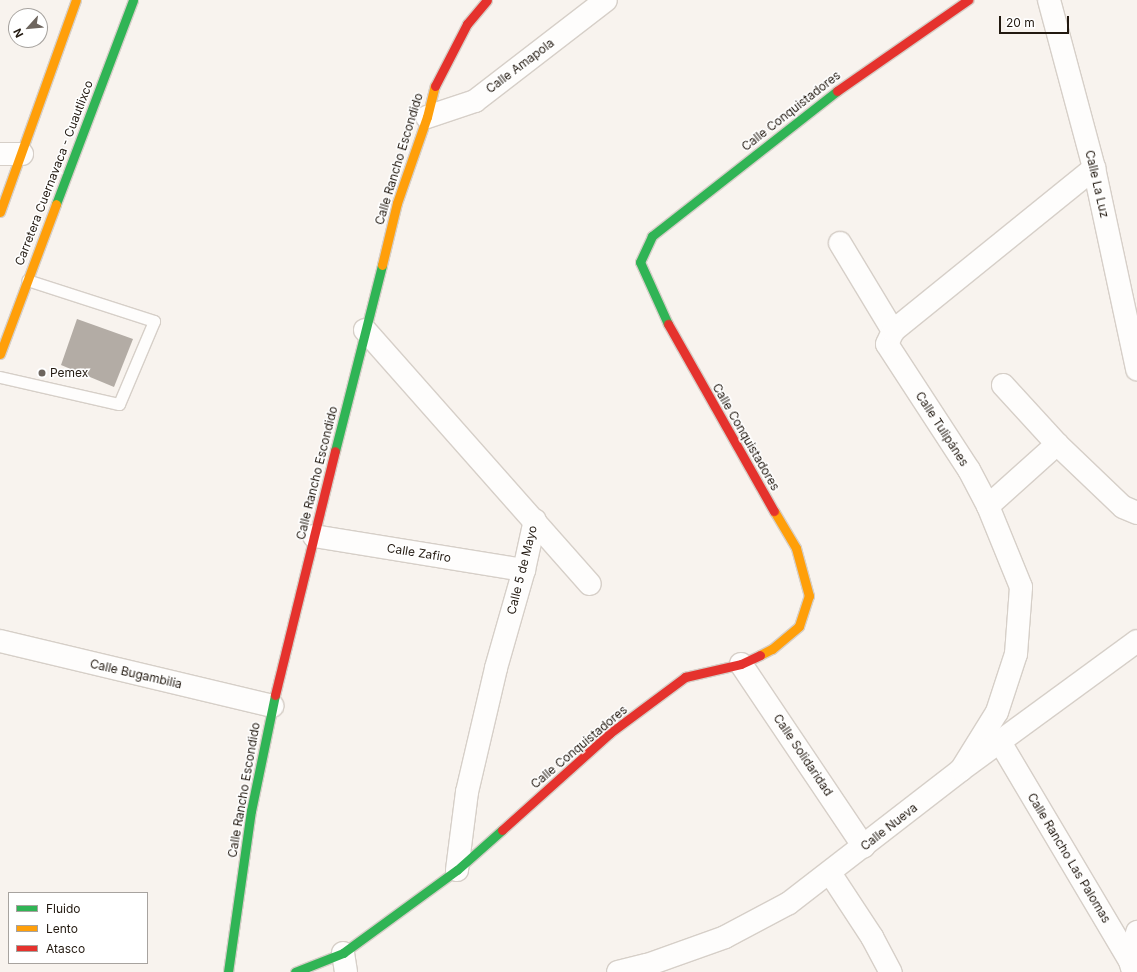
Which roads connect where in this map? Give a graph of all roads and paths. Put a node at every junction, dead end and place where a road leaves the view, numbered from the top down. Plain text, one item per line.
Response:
1 (76, 0) edge
2 (133, 0) edge
3 (488, 0) edge
4 (606, 0) edge
5 (968, 0) edge
6 (1049, 0) edge
7 (427, 117) junction
8 (0, 154) edge
9 (22, 154) junction
10 (1094, 168) junction
11 (0, 212) edge
12 (840, 243) dead end
13 (27, 280) junction
14 (364, 330) junction
15 (894, 331) junction
16 (0, 354) edge
17 (1137, 369) edge
18 (0, 377) edge
19 (1003, 384) dead end
20 (1056, 444) junction
21 (988, 506) junction
22 (1137, 513) edge
23 (535, 520) junction
24 (314, 536) junction
25 (524, 570) junction
26 (590, 584) dead end
27 (0, 641) edge
28 (1137, 641) edge
29 (741, 664) junction
30 (272, 706) junction
31 (1000, 742) junction
32 (960, 770) junction
33 (864, 847) junction
34 (457, 870) junction
35 (830, 873) junction
36 (1137, 932) edge
37 (345, 963) edge
38 (1128, 968) edge
39 (228, 972) edge
40 (295, 972) edge
41 (618, 972) edge
42 (891, 972) edge

1 - 9 street
2 - 13 street, Carretera Cuernavaca - Cuautlixco
3 - 7 street, Calle Rancho Escondido
4 - 7 street, Calle Amapola
5 - 29 street, Calle Conquistadores
6 - 10 street, Calle La Luz
7 - 14 street, Calle Rancho Escondido
8 - 9 street
9 - 11 street
10 - 15 street
10 - 17 street, Calle La Luz
12 - 15 street
13 - 16 street, Carretera Cuernavaca - Cuautlixco
13 - 18 lane
14 - 23 street, Calle 5 de Mayo
14 - 24 street, Calle Rancho Escondido
15 - 21 street, Calle Tulipánes
19 - 20 street
20 - 21 street
20 - 22 street
21 - 32 street, Calle Tulipánes
23 - 25 street, Calle 5 de Mayo
23 - 26 street
24 - 25 street, Calle Zafiro
24 - 30 street, Calle Rancho Escondido
25 - 34 street, Calle 5 de Mayo
27 - 30 street, Calle Bugambilia
28 - 31 street, Calle Nueva
29 - 33 street, Calle Solidaridad
29 - 34 street, Calle Conquistadores
30 - 39 street, Calle Rancho Escondido
31 - 32 street, Calle Nueva
31 - 38 street, Calle Rancho Las Palomas
32 - 33 street, Calle Nueva
33 - 35 street, Calle Nueva
34 - 37 street, Calle Conquistadores
35 - 41 street, Calle Nueva
35 - 42 street
36 - 38 street
37 - 40 street, Calle Conquistadores

